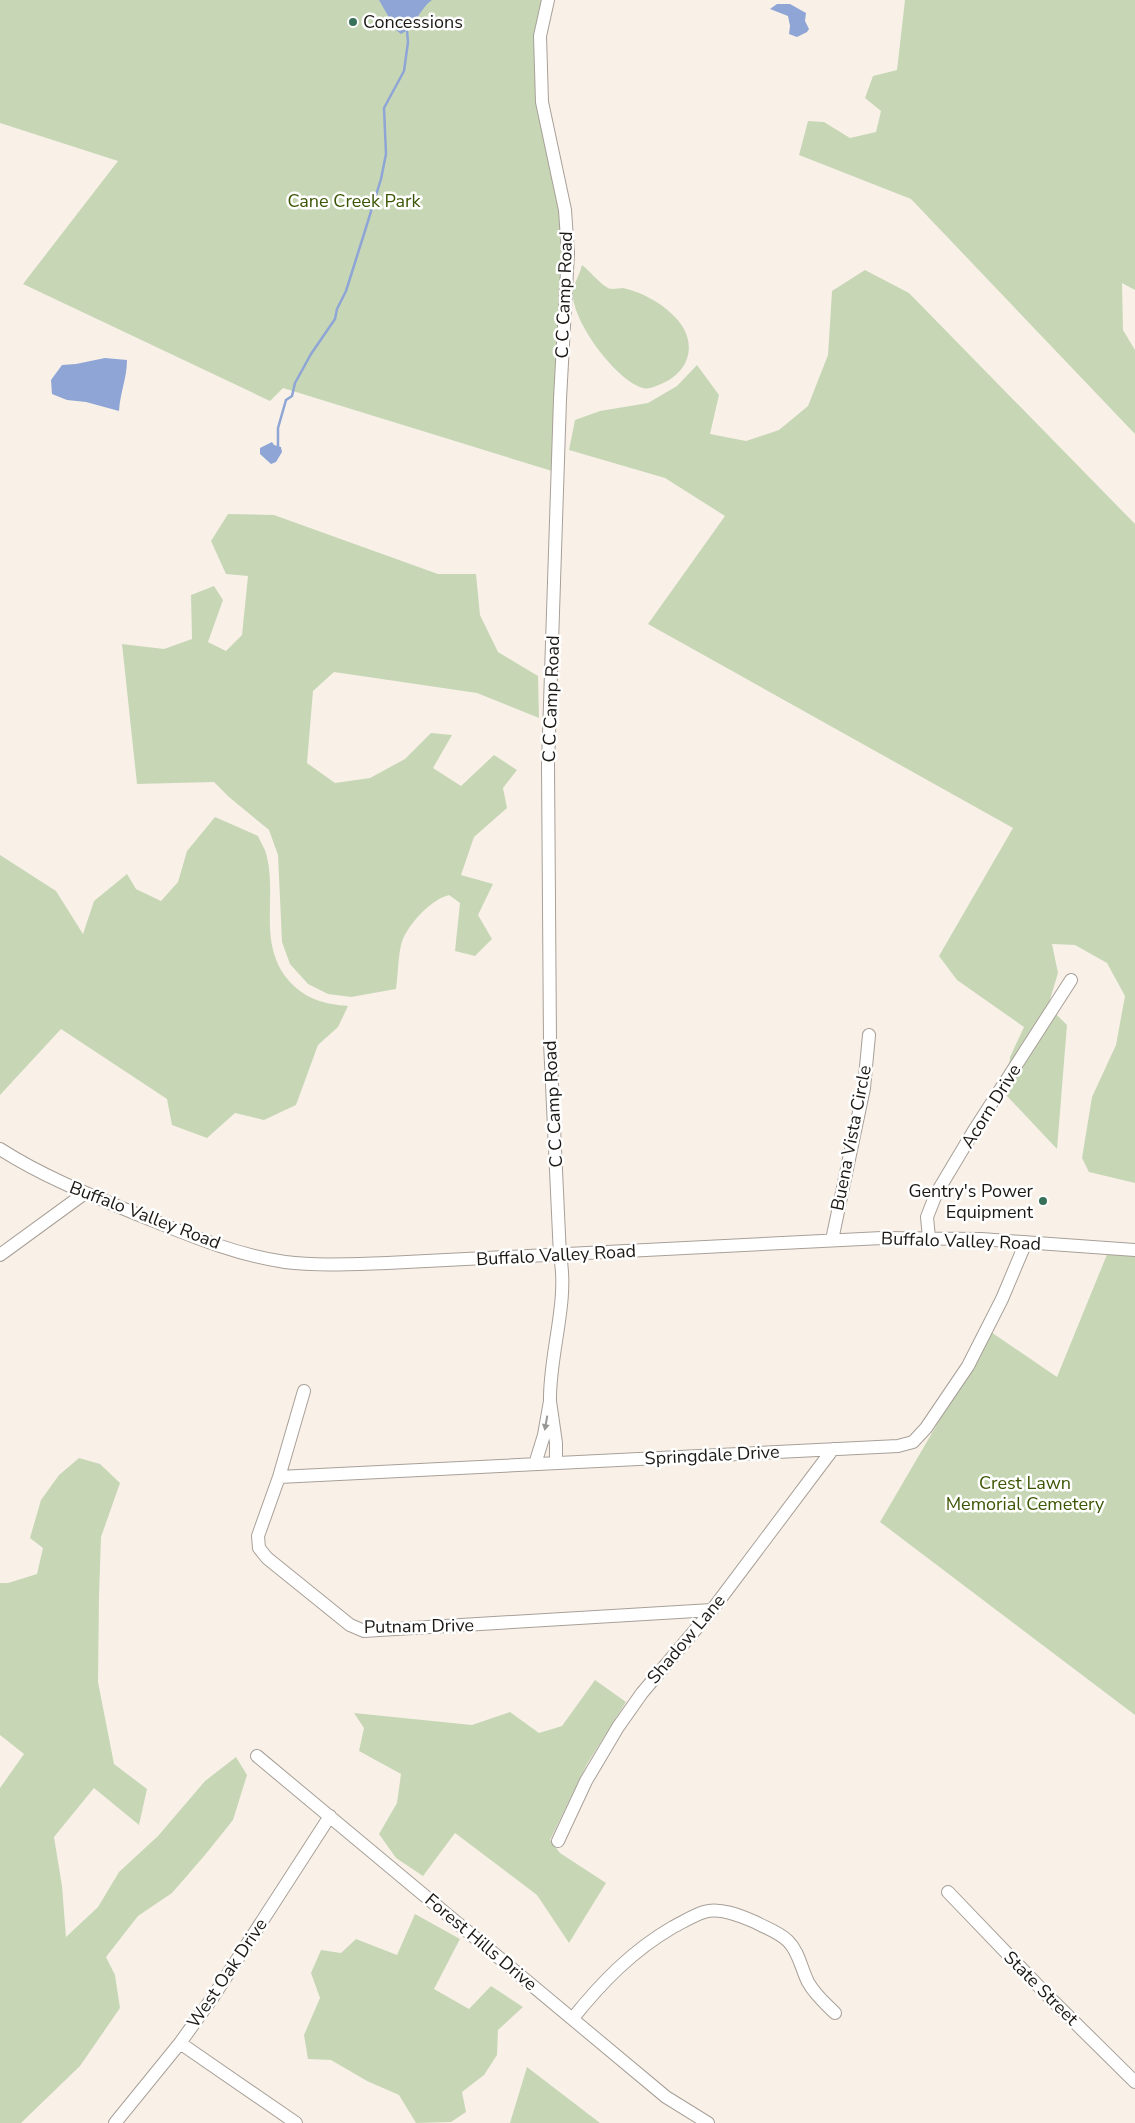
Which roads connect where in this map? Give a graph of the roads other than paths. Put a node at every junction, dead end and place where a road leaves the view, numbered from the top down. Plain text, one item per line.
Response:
1 (548, 0) edge
2 (1071, 980) dead end
3 (869, 1035) dead end
4 (0, 1149) edge
5 (85, 1193) junction
6 (929, 1238) junction
7 (832, 1240) junction
8 (1026, 1242) junction
9 (1135, 1250) edge
10 (0, 1255) edge
11 (560, 1256) junction
12 (304, 1391) dead end
13 (550, 1402) junction
14 (833, 1449) junction
15 (556, 1463) junction
16 (534, 1464) junction
17 (279, 1477) junction
18 (712, 1610) junction
19 (257, 1756) dead end
20 (330, 1816) junction
21 (558, 1841) dead end
22 (948, 1892) dead end
23 (835, 2013) dead end
24 (573, 2018) junction
25 (180, 2043) junction
26 (1135, 2082) edge
27 (115, 2123) edge
28 (296, 2123) edge
29 (708, 2123) edge

1 - 11 street, C C Camp Road
2 - 6 street, Acorn Drive
3 - 7 street, Buena Vista Circle
4 - 5 street, Buffalo Valley Road
5 - 10 street
5 - 11 street, Buffalo Valley Road
6 - 7 street, Buffalo Valley Road
6 - 8 street, Buffalo Valley Road
7 - 11 street, Buffalo Valley Road
8 - 9 street, Buffalo Valley Road
8 - 14 street, Springdale Drive
11 - 13 street, C C Camp Road
12 - 17 street, Putnam Drive
13 - 15 street
13 -> 16 street
14 - 15 street, Springdale Drive
14 - 18 street, Shadow Lane
15 - 16 street, Springdale Drive
16 - 17 street, Springdale Drive
17 - 18 street, Putnam Drive
18 - 21 street, Shadow Lane
19 - 20 street, Forest Hills Drive
20 - 24 street, Forest Hills Drive
20 - 25 street, West Oak Drive
22 - 26 street, State Street
23 - 24 street
24 - 29 street, Forest Hills Drive
25 - 27 street, West Oak Drive
25 - 28 street

